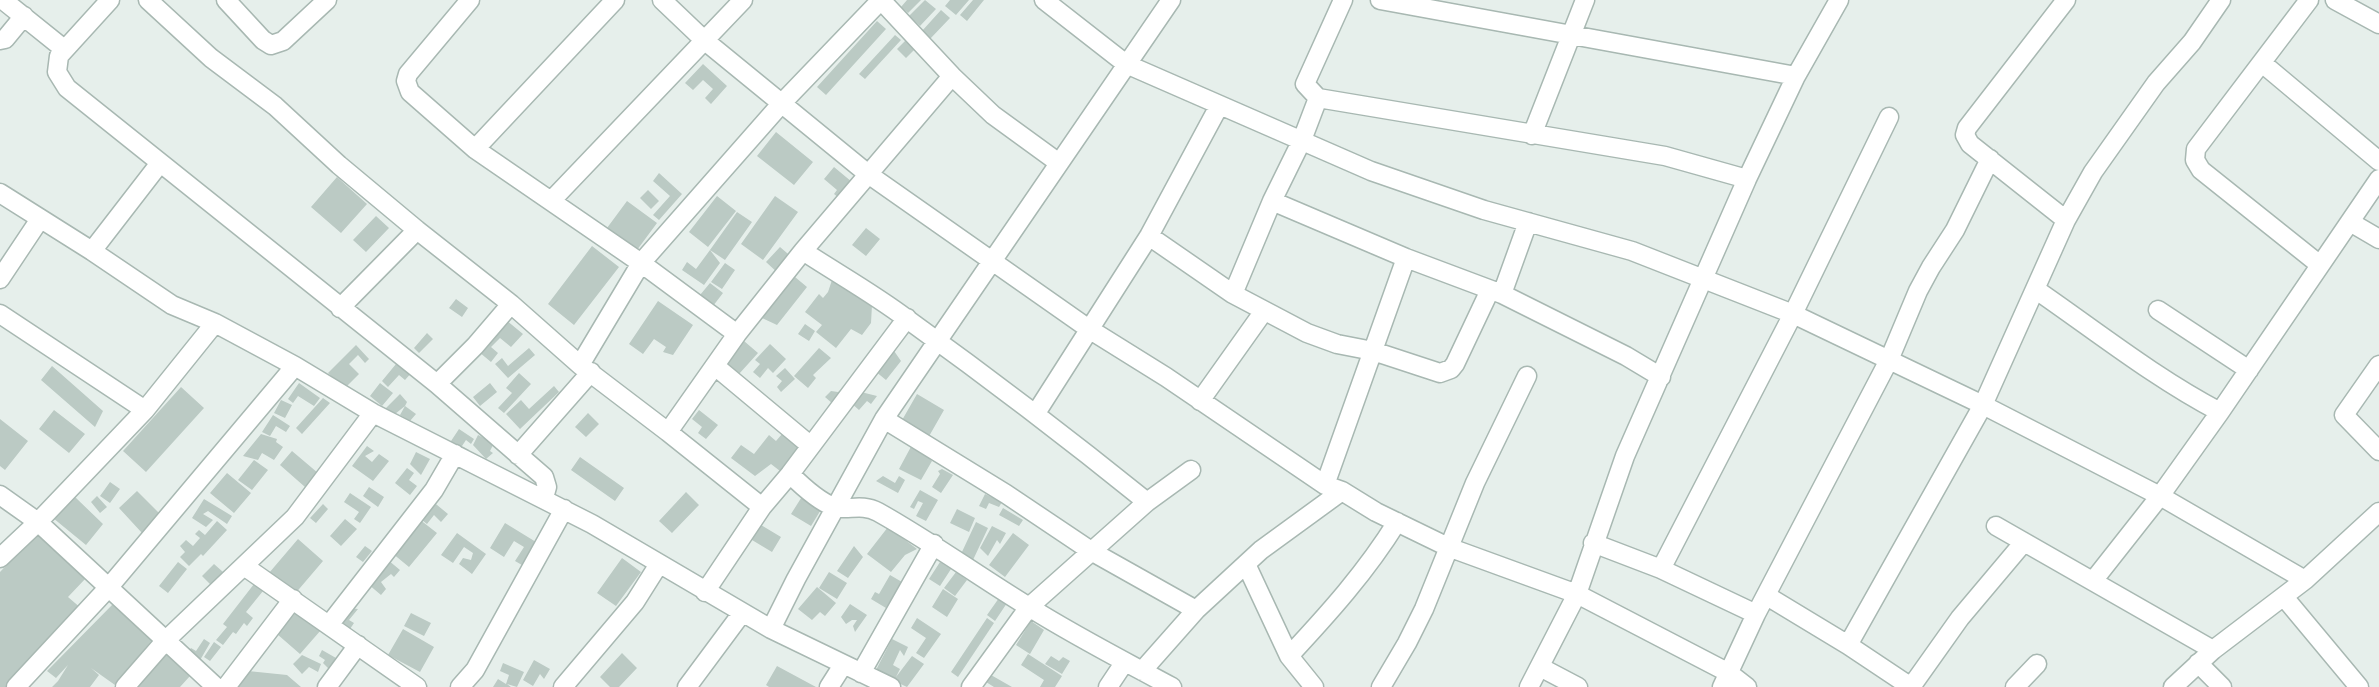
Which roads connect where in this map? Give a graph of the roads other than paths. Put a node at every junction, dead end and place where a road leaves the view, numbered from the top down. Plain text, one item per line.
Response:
1 (3, 0) edge
2 (110, 0) edge
3 (148, 0) edge
4 (226, 0) edge
5 (327, 0) edge
6 (470, 0) edge
7 (615, 0) edge
8 (662, 0) edge
9 (743, 0) edge
10 (881, 0) edge
11 (1044, 0) edge
12 (1343, 0) edge
13 (1380, 0) edge
14 (1585, 0) edge
15 (1839, 0) edge
16 (2066, 0) edge
17 (2221, 0) edge
18 (2309, 0) edge
19 (2335, 0) edge
20 (1168, 1) edge
21 (24, 16) junction
22 (2379, 24) edge
23 (1571, 35) junction
24 (0, 40) edge
25 (704, 40) junction
26 (64, 49) junction
27 (2262, 63) junction
28 (1126, 64) junction
29 (952, 76) junction
30 (1796, 76) junction
31 (1318, 98) junction
32 (781, 104) junction
33 (1219, 106) junction
34 (1889, 117) dead end
35 (1532, 135) junction
36 (1302, 140) junction
37 (475, 148) junction
38 (1990, 159) junction
39 (2379, 161) edge
40 (160, 163) junction
41 (1059, 163) junction
42 (868, 174) junction
43 (1747, 179) junction
44 (2379, 179) edge
45 (0, 193) edge
46 (551, 201) junction
47 (1272, 201) junction
48 (40, 219) junction
49 (2066, 220) junction
50 (1528, 222) junction
51 (2350, 222) junction
52 (417, 230) junction
53 (1149, 236) junction
54 (2379, 240) edge
55 (92, 250) junction
56 (803, 251) junction
57 (1406, 258) junction
58 (992, 261) junction
59 (641, 263) junction
60 (2320, 265) junction
61 (0, 279) edge
62 (1703, 279) junction
63 (2035, 289) junction
64 (1496, 292) junction
65 (1233, 294) junction
66 (511, 304) junction
67 (340, 308) junction
68 (2158, 310) dead end
69 (1264, 311) junction
70 (0, 314) edge
71 (1793, 314) junction
72 (907, 318) junction
73 (215, 323) junction
74 (1089, 329) junction
75 (737, 334) junction
76 (937, 343) junction
77 (1373, 351) junction
78 (1889, 360) junction
79 (2379, 365) edge
80 (295, 366) junction
81 (715, 366) junction
82 (586, 369) junction
83 (2249, 370) junction
84 (1527, 376) dead end
85 (1661, 377) junction
86 (437, 384) junction
87 (1200, 401) junction
88 (1983, 405) junction
89 (145, 410) junction
90 (2220, 412) junction
91 (373, 413) junction
92 (1036, 413) junction
93 (884, 418) junction
94 (668, 432) junction
95 (811, 446) junction
96 (2379, 451) edge
97 (455, 454) junction
98 (518, 455) junction
99 (1191, 470) dead end
100 (790, 474) junction
101 (1325, 485) junction
102 (1342, 491) junction
103 (0, 495) edge
104 (2160, 496) junction
105 (544, 498) junction
106 (1148, 502) junction
107 (762, 507) junction
108 (835, 507) junction
109 (564, 509) junction
110 (38, 522) junction
111 (1397, 522) junction
112 (2376, 523) edge
113 (1996, 526) dead end
114 (2024, 542) junction
115 (1593, 543) junction
116 (934, 544) junction
117 (1448, 547) junction
118 (1091, 551) junction
119 (0, 558) edge
120 (659, 564) junction
121 (1245, 564) junction
122 (244, 566) junction
123 (1661, 569) junction
124 (2305, 580) junction
125 (2093, 581) junction
126 (109, 587) junction
127 (705, 592) junction
128 (1577, 594) junction
129 (1767, 596) junction
130 (2284, 597) junction
131 (293, 600) junction
132 (1029, 607) junction
133 (1196, 610) junction
134 (742, 613) junction
135 (1756, 614) junction
136 (329, 625) junction
137 (771, 629) junction
138 (166, 640) junction
139 (358, 645) junction
140 (1848, 645) junction
141 (2213, 650) junction
142 (1290, 656) junction
143 (1124, 663) junction
144 (2198, 663) junction
145 (2037, 664) dead end
146 (843, 665) junction
147 (1540, 667) junction
148 (1142, 671) junction
149 (861, 674) junction
150 (1725, 680) edge
151 (16, 687) edge
152 (125, 687) edge
153 (216, 687) edge
154 (226, 687) edge
155 (327, 687) edge
156 (417, 687) edge
157 (460, 687) edge
158 (563, 687) edge
159 (687, 687) edge
160 (829, 687) edge
161 (891, 687) edge
162 (971, 687) edge
163 (1108, 687) edge
164 (1172, 687) edge
165 (1314, 687) edge
166 (1381, 687) edge
167 (1529, 687) edge
168 (1578, 687) edge
169 (1747, 687) edge
170 (1911, 687) edge
171 (2015, 687) edge
172 (2173, 687) edge
173 (2222, 687) edge
174 (2359, 687) edge

1 - 21 street
2 - 26 street
3 - 52 street
4 - 5 street
6 - 37 street
7 - 37 street
8 - 25 street
9 - 25 street
10 - 29 street
10 - 32 street
11 - 28 street
12 - 31 street
13 - 23 street
14 - 23 street
15 - 30 street
16 - 38 street
17 - 49 street
18 - 27 street
19 - 22 street
20 - 28 street
21 - 24 street
21 - 26 street
23 - 30 street
23 - 35 street
25 - 32 street
25 - 46 street
26 - 40 street
27 - 39 street
27 - 60 street
28 - 33 street
28 - 41 street
29 - 41 street
29 - 42 street
30 - 43 street
31 - 35 street
31 - 36 street
32 - 42 street
32 - 59 street
33 - 36 street
33 - 53 street
34 - 71 street
35 - 43 street
36 - 47 street
36 - 50 street
37 - 46 street
38 - 49 street
38 - 78 street
40 - 55 street
40 - 67 street
41 - 58 street
42 - 56 street
42 - 58 street
43 - 62 street
44 - 51 street
45 - 48 street
46 - 59 street
47 - 57 street
47 - 65 street
48 - 55 street
48 - 61 street
49 - 63 street
50 - 62 street
50 - 64 street
51 - 54 street
51 - 60 street
52 - 66 street
52 - 67 street
53 - 65 street
53 - 74 street
55 - 73 street
56 - 72 street
56 - 75 street
57 - 64 street
57 - 77 street
58 - 74 street
58 - 76 street
59 - 75 street
59 - 82 street
60 - 83 street
62 - 71 street
62 - 85 street
63 - 88 street
63 - 90 street
64 - 77 street
64 - 85 street
65 - 69 street
66 - 82 street
66 - 86 street
67 - 86 street
68 - 83 street
69 - 77 street
69 - 87 street
70 - 89 street
71 - 78 street
71 - 123 street
72 - 76 street
72 - 95 street
73 - 80 street
73 - 89 street
74 - 87 street
74 - 92 street
75 - 81 street
76 - 92 street
76 - 93 street
77 - 101 street
78 - 88 street
78 - 129 street
79 - 96 street
80 - 91 street
80 - 126 street
81 - 94 street
81 - 95 street
82 - 94 street
82 - 98 street
83 - 90 street
84 - 117 street
85 - 115 street
86 - 98 street
87 - 101 street
88 - 104 street
88 - 140 street
89 - 110 street
90 - 104 street
91 - 97 street
91 - 122 street
92 - 106 street
93 - 108 street
93 - 118 street
94 - 107 street
95 - 100 street
97 - 105 street
97 - 136 street
98 - 105 street
99 - 106 street
100 - 107 street
100 - 108 street
101 - 102 street
102 - 111 street
102 - 121 street
103 - 110 street
104 - 124 street
104 - 125 street
105 - 109 street
106 - 118 street
107 - 127 street
108 - 116 street
108 - 137 street
109 - 120 street
109 - 157 street
110 - 119 street
110 - 126 street
111 - 117 street
111 - 142 street
112 - 124 street
113 - 114 street
114 - 125 street
114 - 170 street
115 - 123 street
115 - 128 street
116 - 132 street
116 - 149 street
117 - 128 street
117 - 166 street
118 - 132 street
118 - 133 street
120 - 127 street
120 - 158 street
121 - 133 street
121 - 142 street
122 - 131 street
122 - 138 street
123 - 135 street
124 - 130 street
125 - 141 street
126 - 138 street
126 - 151 street
127 - 134 street
128 - 147 street
128 - 150 street
129 - 135 street
129 - 140 street
130 - 141 street
130 - 174 street
131 - 136 street
131 - 154 street
132 - 143 street
132 - 162 street
133 - 148 street
134 - 137 street
134 - 159 street
135 - 150 street
136 - 139 street
137 - 146 street
138 - 152 street
138 - 153 street
139 - 155 street
139 - 156 street
140 - 170 street
141 - 144 street
142 - 165 street
143 - 148 street
143 - 163 street
144 - 172 street
144 - 173 street
145 - 171 street
146 - 149 street
146 - 160 street
147 - 167 street
147 - 168 street
148 - 164 street
149 - 161 street
150 - 169 street

